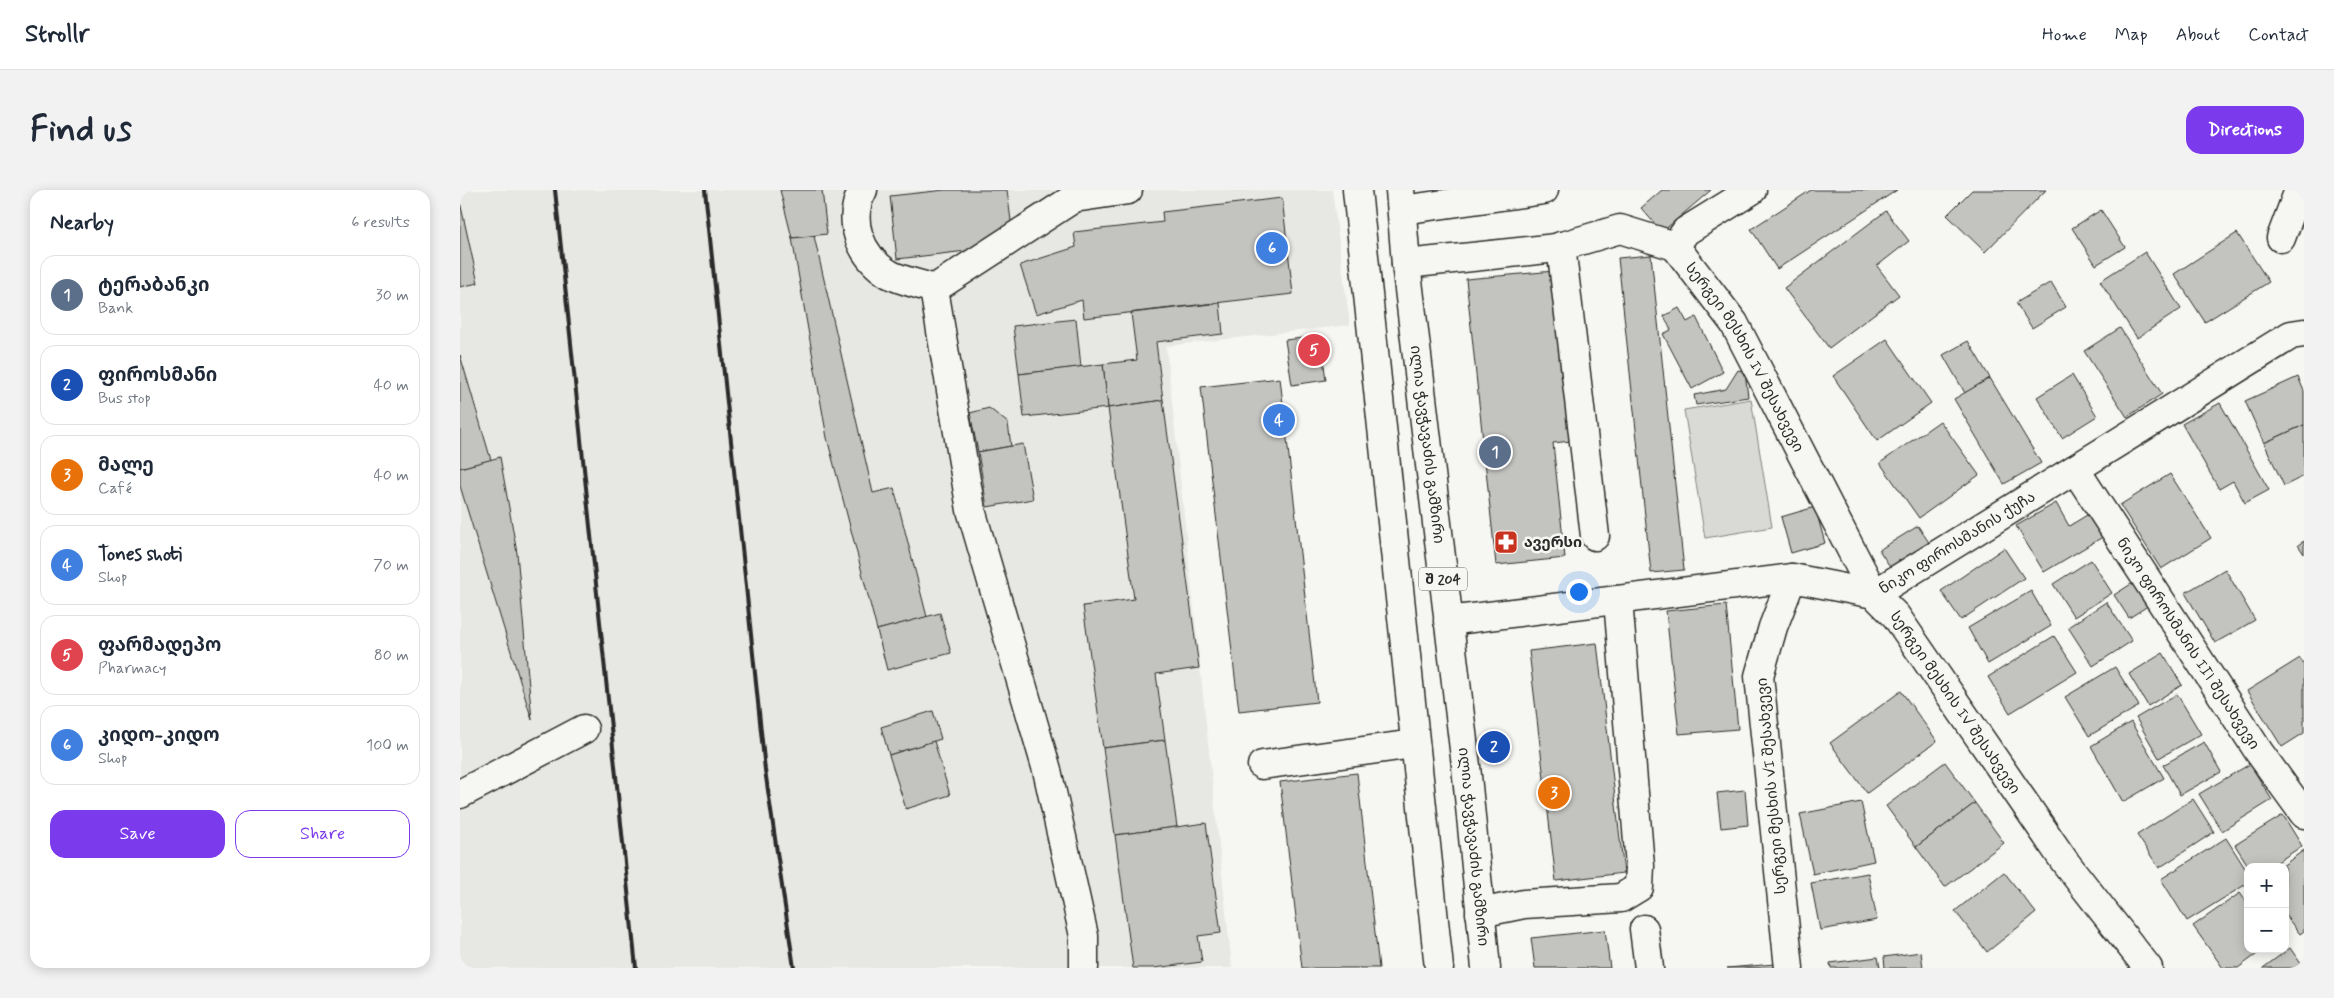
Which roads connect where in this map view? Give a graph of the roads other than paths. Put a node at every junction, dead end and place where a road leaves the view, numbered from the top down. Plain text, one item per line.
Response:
1 (863, 190) edge
2 (1128, 190) edge
3 (1357, 190) edge
4 (1544, 190) edge
5 (1752, 190) edge
6 (2299, 190) edge
7 (1401, 200) edge
8 (2281, 238) dead end
9 (1561, 246) junction
10 (1674, 246) junction
11 (1406, 264) junction
12 (934, 289) junction
13 (2304, 334) edge
14 (2075, 469) junction
15 (1595, 536) dead end
16 (1792, 578) junction
17 (1874, 594) junction
18 (1618, 600) junction
19 (1448, 621) junction
20 (584, 729) dead end
21 (1414, 744) junction
22 (1262, 765) dead end
23 (460, 794) edge
24 (2304, 814) edge
25 (1480, 914) junction
26 (1644, 929) dead end
27 (1084, 968) edge
28 (1439, 968) edge
29 (1486, 968) edge
30 (1649, 968) edge
31 (1789, 968) edge
32 (2148, 968) edge

1 - 12 street
2 - 12 street
3 - 21 street, შ 204
4 - 7 street
5 - 10 street
6 - 8 street
7 - 11 street, ილია ჭავჭავაძის გამზირი / შ 204
9 - 10 street
9 - 11 street
9 - 15 street
10 - 17 street, სერგეი მესხის IV შესახვევი
11 - 19 street, ილია ჭავჭავაძის გამზირი / შ 204
12 - 27 street
13 - 14 street, ნიკო ფიროსმანის ქუჩა
14 - 17 street, ნიკო ფიროსმანის ქუჩა
14 - 24 street, ნიკო ფიროსმანის III შესახვევი
16 - 17 street, ნიკო ფიროსმანის ქუჩა
16 - 18 street, ნიკო ფიროსმანის ქუჩა
16 - 31 street, სერგეი მესხის VI შესახვევი
17 - 32 street, სერგეი მესხის IV შესახვევი
18 - 19 street, ნიკო ფიროსმანის ქუჩა
18 - 25 street
19 - 25 street, ილია ჭავჭავაძის გამზირი / შ 204
20 - 23 street
21 - 22 street
21 - 28 street, შ 204
25 - 29 street, ილია ჭავჭავაძის გამზირი / შ 204
26 - 30 street

